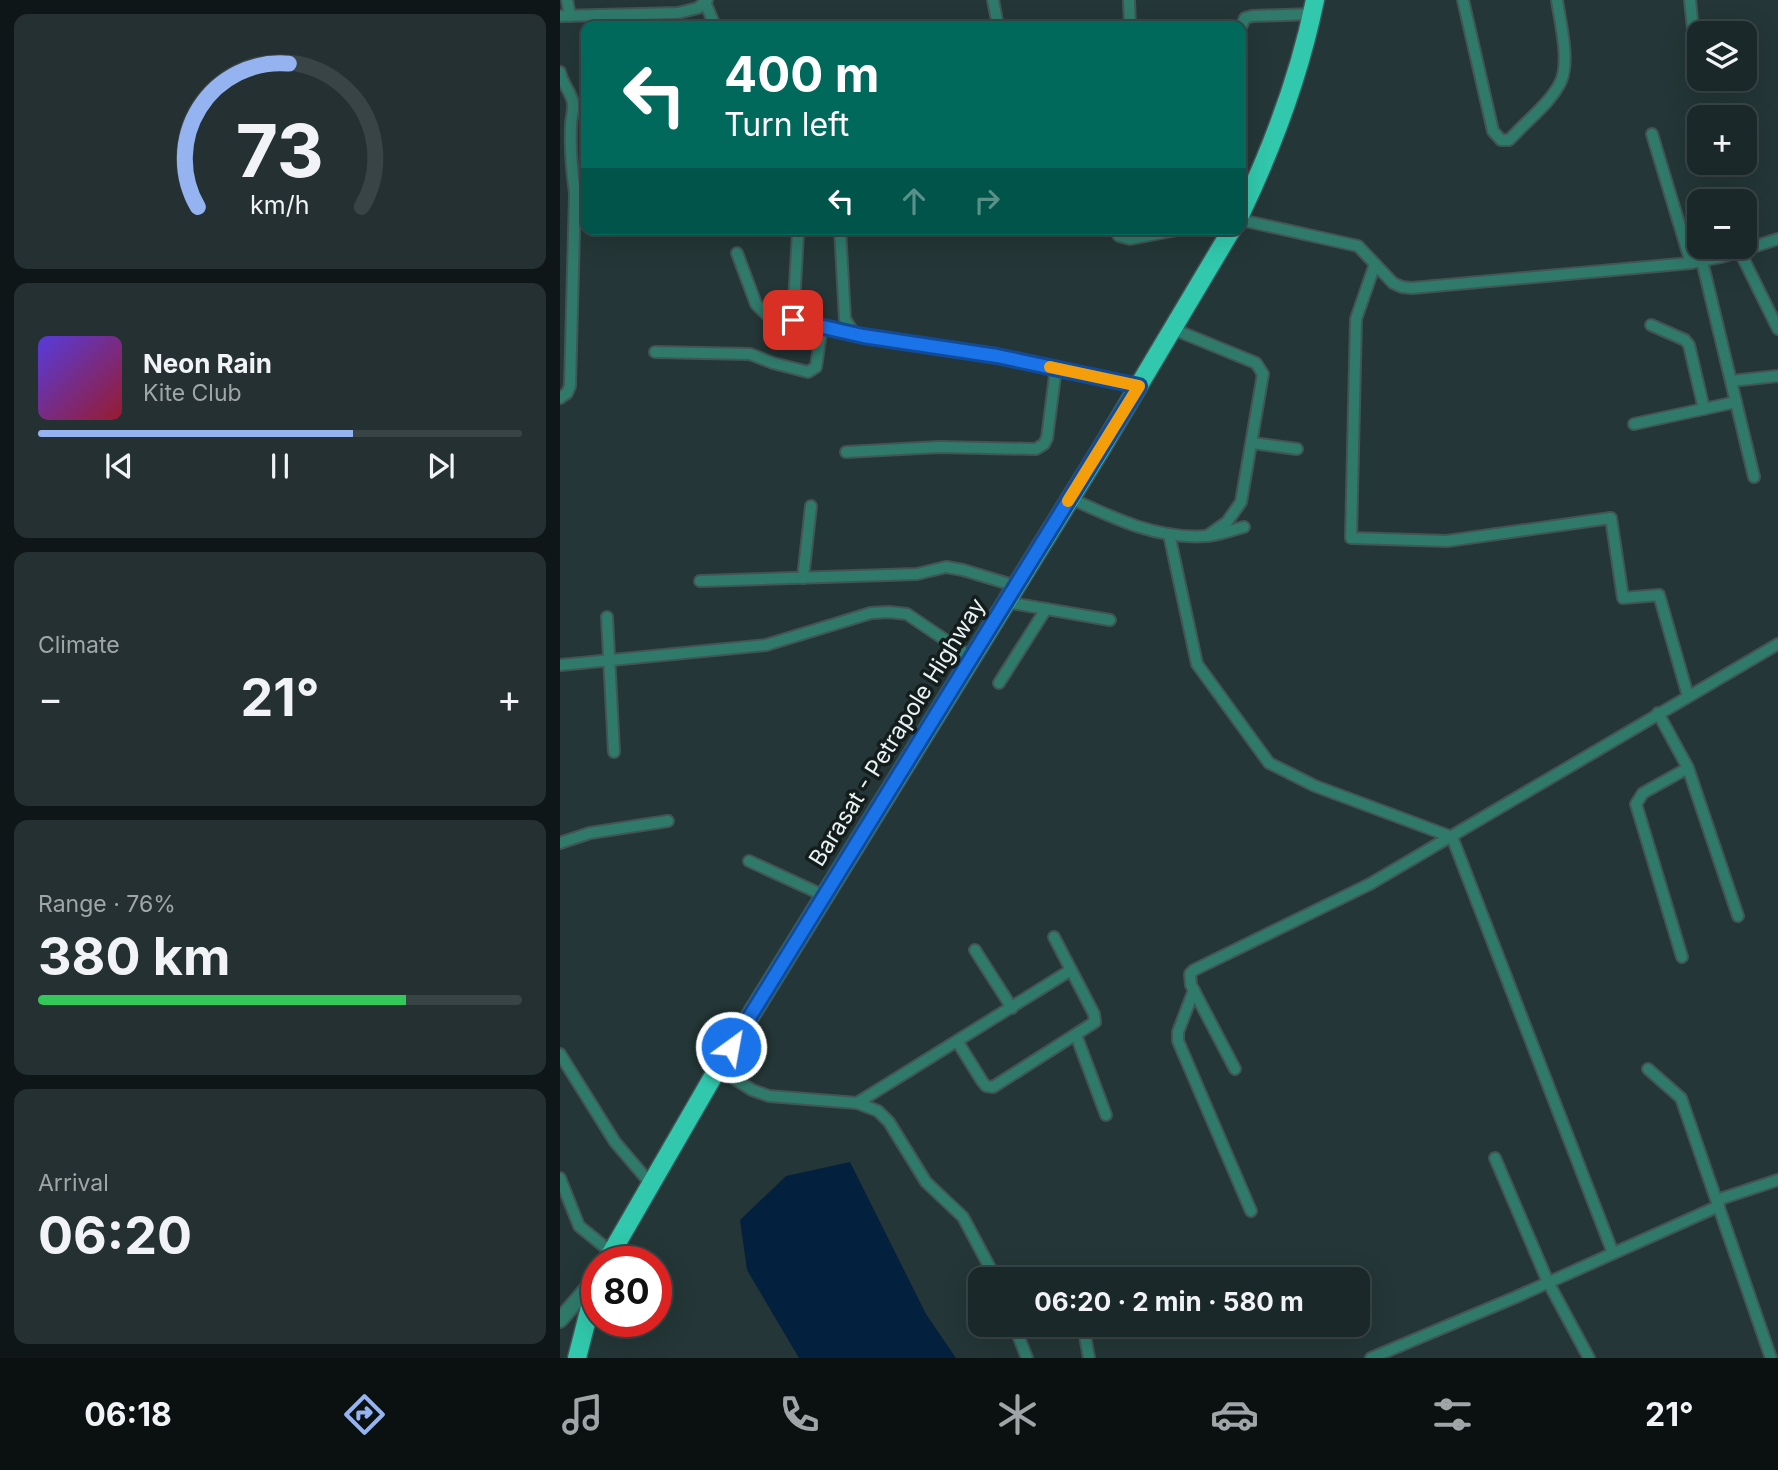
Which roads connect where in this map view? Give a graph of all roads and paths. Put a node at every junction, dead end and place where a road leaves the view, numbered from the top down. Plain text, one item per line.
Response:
1 (568, 0) edge
2 (993, 0) edge
3 (1129, 0) edge
4 (1463, 0) edge
5 (1557, 0) edge
6 (1690, 0) edge
7 (706, 1) edge
8 (1314, 7) edge
9 (565, 16) edge
10 (713, 21) edge
11 (997, 21) edge
12 (1130, 21) edge
13 (1244, 21) edge
14 (1692, 21) edge
15 (560, 72) edge
16 (1652, 134) dead end
17 (1246, 202) edge
18 (1246, 221) edge
19 (798, 235) edge
20 (840, 235) edge
21 (1118, 235) edge
22 (1151, 235) edge
23 (1228, 235) edge
24 (1778, 239) edge
25 (560, 246) edge
26 (1757, 246) edge
27 (573, 250) junction
28 (737, 253) dead end
29 (1709, 259) edge
30 (1743, 259) edge
31 (1696, 262) junction
32 (1375, 264) junction
33 (793, 320) junction
34 (822, 325) junction
35 (1651, 325) dead end
36 (1173, 329) junction
37 (1778, 329) edge
38 (853, 332) junction
39 (655, 352) dead end
40 (1056, 368) junction
41 (1778, 376) edge
42 (1731, 381) junction
43 (1139, 386) junction
44 (560, 398) edge
45 (1736, 402) junction
46 (1703, 409) junction
47 (1634, 424) dead end
48 (1252, 443) junction
49 (1297, 449) dead end
50 (846, 453) dead end
51 (1754, 477) dead end
52 (1070, 498) junction
53 (811, 506) dead end
54 (1244, 527) dead end
55 (1169, 534) junction
56 (1207, 536) junction
57 (803, 578) junction
58 (699, 581) dead end
59 (1016, 586) junction
60 (1006, 602) junction
61 (1046, 609) junction
62 (607, 617) dead end
63 (1111, 620) dead end
64 (1778, 644) edge
65 (972, 658) junction
66 (609, 661) junction
67 (560, 665) edge
68 (999, 683) dead end
69 (1688, 696) junction
70 (1658, 713) junction
71 (614, 752) dead end
72 (1688, 768) junction
73 (668, 821) dead end
74 (1452, 837) junction
75 (560, 844) edge
76 (749, 861) dead end
77 (825, 896) junction
78 (1738, 916) dead end
79 (1054, 937) dead end
80 (975, 950) dead end
81 (1682, 957) dead end
82 (1072, 970) junction
83 (1194, 990) junction
84 (1012, 1008) junction
85 (1076, 1035) junction
86 (957, 1041) junction
87 (560, 1054) edge
88 (718, 1068) junction
89 (1236, 1069) dead end
90 (1648, 1069) dead end
91 (857, 1103) junction
92 (1107, 1115) dead end
93 (1495, 1158) dead end
94 (560, 1178) edge
95 (1778, 1180) edge
96 (650, 1183) junction
97 (1718, 1203) junction
98 (1251, 1211) dead end
99 (598, 1246) edge
100 (614, 1246) edge
101 (1613, 1253) junction
102 (990, 1267) edge
103 (1548, 1282) junction
104 (581, 1297) edge
105 (560, 1320) edge
106 (582, 1337) edge
107 (1019, 1337) edge
108 (1085, 1337) edge
109 (577, 1358) edge
110 (1027, 1358) edge
111 (1089, 1358) edge
112 (1371, 1358) edge
113 (1590, 1358) edge
114 (1771, 1358) edge

1 - 9 street
2 - 11 street
3 - 12 street
4 - 5 street
6 - 14 street
7 - 9 street
7 - 10 street
8 - 13 street
8 - 17 highway
15 - 27 street
16 - 31 street
18 - 32 street
19 - 33 street
20 - 38 street
21 - 22 street
23 - 36 highway, Barasat - Petrapole Highway
24 - 26 street
25 - 27 street
27 - 44 street
28 - 33 street
29 - 31 street
30 - 37 street
31 - 32 street
31 - 42 street
32 - 69 street
33 - 34 street
34 - 38 street
34 - 39 street
35 - 46 street
36 - 43 highway, Barasat - Petrapole Highway
36 - 48 street
38 - 40 street
40 - 43 street
40 - 50 street
41 - 42 street
42 - 45 street
43 - 52 highway, Barasat - Petrapole Highway
45 - 46 street
45 - 51 street
46 - 47 street
48 - 49 street
48 - 56 street
52 - 55 street
52 - 59 highway, Barasat - Petrapole Highway
53 - 57 street
54 - 56 street
55 - 56 street
55 - 74 street
57 - 58 street
57 - 59 street
59 - 60 highway, Barasat - Petrapole Highway
60 - 61 street
60 - 65 highway, Barasat - Petrapole Highway
61 - 63 street
61 - 68 street
62 - 66 street
64 - 69 street
65 - 66 street
65 - 77 highway, Barasat - Petrapole Highway
66 - 67 street
66 - 71 street
69 - 70 street
70 - 72 street
70 - 74 street
72 - 78 street
72 - 81 street
73 - 75 street
74 - 83 street
74 - 101 street
76 - 77 street
77 - 88 highway, Barasat - Petrapole Highway
79 - 82 street
80 - 84 street
82 - 84 street
82 - 85 street
83 - 89 street
83 - 98 street
84 - 86 street
85 - 86 street
85 - 92 street
86 - 91 street
87 - 96 street
88 - 91 street
88 - 96 highway, Barasat - Petrapole Highway
90 - 97 street
91 - 102 street
93 - 103 street
94 - 99 street
95 - 97 street
96 - 100 highway, Barasat - Petrapole Highway
97 - 101 street
97 - 114 street
101 - 103 street
103 - 112 street
103 - 113 street
104 - 105 street
106 - 109 highway
107 - 110 street
108 - 111 street

